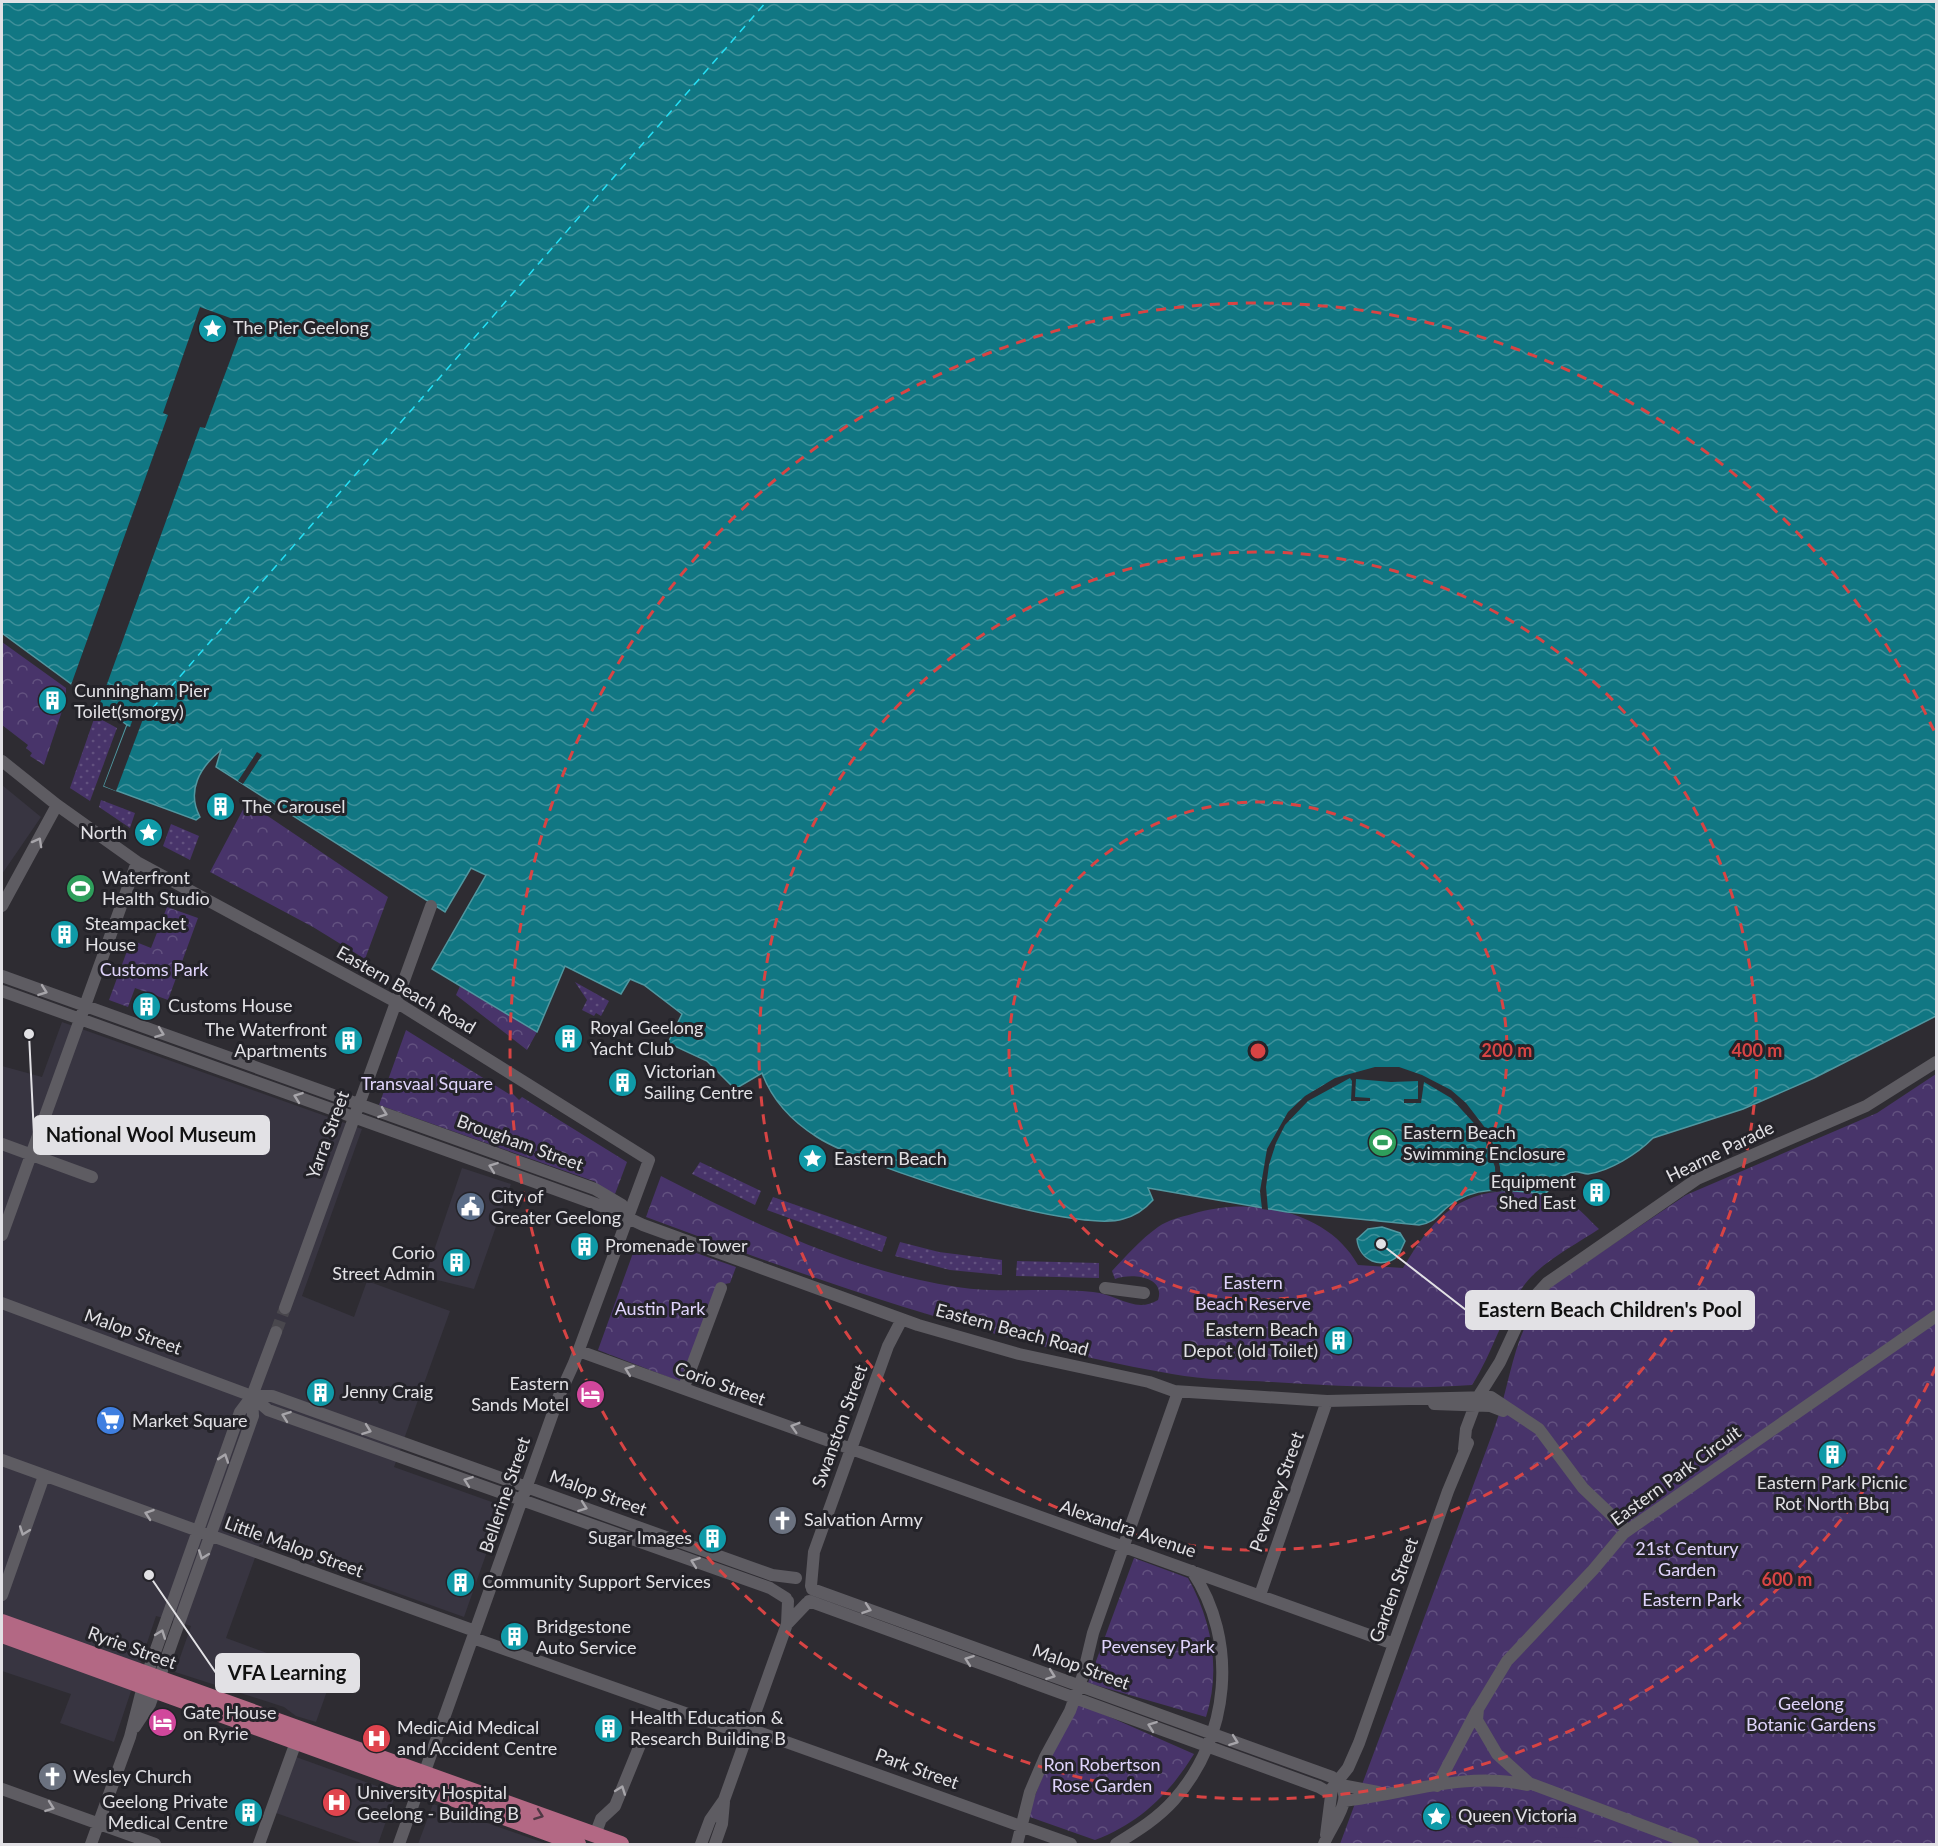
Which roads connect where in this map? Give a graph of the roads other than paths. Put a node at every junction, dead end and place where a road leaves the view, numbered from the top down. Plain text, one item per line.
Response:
1 (2, 760) edge
2 (57, 805) junction
3 (137, 862) junction
4 (2, 906) edge
5 (431, 906) dead end
6 (2, 976) edge
7 (2, 991) edge
8 (396, 1002) junction
9 (85, 1006) junction
10 (80, 1018) junction
11 (1936, 1062) edge
12 (358, 1104) junction
13 (353, 1117) junction
14 (2, 1144) edge
15 (31, 1155) junction
16 (650, 1160) joint
17 (524, 1164) junction
18 (92, 1177) dead end
19 (519, 1177) junction
20 (628, 1217) junction
21 (2, 1235) edge
22 (721, 1288) dead end
23 (1105, 1288) dead end
24 (1144, 1293) dead end
25 (2, 1303) edge
26 (285, 1308) tunnel mouth
27 (1936, 1316) edge
28 (898, 1318) junction
29 (276, 1332) tunnel mouth
30 (579, 1351) junction
31 (682, 1388) junction
32 (1178, 1392) junction
33 (252, 1396) junction
34 (1328, 1401) junction
35 (1481, 1401) junction
36 (329, 1416) junction
37 (324, 1429) junction
38 (850, 1448) junction
39 (2, 1460) edge
40 (44, 1476) junction
41 (528, 1487) junction
42 (523, 1501) junction
43 (645, 1529) junction
44 (198, 1531) junction
45 (1624, 1533) junction
46 (210, 1536) junction
47 (640, 1542) junction
48 (1123, 1547) junction
49 (814, 1552) junction
50 (721, 1556) junction
51 (716, 1569) junction
52 (1192, 1571) junction
53 (797, 1578) junction
54 (2, 1594) edge
55 (810, 1595) junction
56 (1260, 1595) junction
57 (787, 1600) junction
58 (2, 1622) edge
59 (788, 1624) junction
60 (2, 1635) edge
61 (474, 1635) junction
62 (1394, 1644) junction
63 (151, 1682) junction
64 (1079, 1686) junction
65 (1075, 1698) junction
66 (1478, 1709) junction
67 (749, 1732) junction
68 (1212, 1733) junction
69 (642, 1740) dead end
70 (296, 1742) junction
71 (1207, 1746) junction
72 (1268, 1753) junction
73 (1263, 1766) junction
74 (422, 1780) junction
75 (1339, 1782) junction
76 (1437, 1786) junction
77 (1537, 1788) junction
78 (2, 1789) edge
79 (1391, 1792) junction
80 (1330, 1794) junction
81 (724, 1800) junction
82 (1344, 1801) junction
83 (98, 1824) junction
84 (1021, 1826) junction
85 (595, 1835) junction
86 (1325, 1842) edge
87 (91, 1845) edge
88 (155, 1845) edge
89 (259, 1845) edge
90 (399, 1845) edge
91 (578, 1845) edge
92 (621, 1845) edge
93 (701, 1845) edge
94 (715, 1845) edge
95 (1017, 1845) edge
96 (1071, 1845) edge
97 (1116, 1845) edge
98 (1693, 1845) edge

1 - 2 street, Eastern Beach Road
2 - 3 street, Eastern Beach Road
4 -> 2 street
3 - 8 street, Eastern Beach Road
3 - 9 street
5 - 8 street, Yarra Street
6 -> 9 street, Brougham Street
7 - 10 street, Brougham Street
8 - 12 street, Yarra Street
8 - 16 street, Eastern Beach Road
9 - 10 street
9 -> 12 street, Brougham Street
13 -> 10 street, Brougham Street
10 - 15 street
11 - 35 street, Hearne Parade
12 - 13 street, Yarra Street
12 -> 17 street, Brougham Street
19 -> 13 street, Brougham Street
13 - 26 street, Yarra Street
14 - 15 street
15 - 18 street
15 - 21 street
16 - 20 street, Bellerine Street
17 - 19 street
17 - 20 street, Brougham Street
19 - 20 street, Brougham Street
20 - 28 street, Eastern Beach Road
20 - 30 street, Bellerine Street
22 - 31 street
23 - 24 street
25 - 33 street, Malop Street
27 - 45 street, Eastern Park Circuit
28 - 32 street, Eastern Beach Road
28 - 38 street, Swanston Street
29 - 33 street
31 -> 30 street, Corio Street
30 - 41 street, Bellerine Street
38 -> 31 street, Corio Street
32 - 34 street, Eastern Beach Road
32 - 48 street
33 - 36 street, Malop Street
37 -> 33 street, Malop Street
44 -> 33 street
33 - 46 street
34 - 35 street, Eastern Beach Road
34 - 56 street, Pevensey Street
35 - 45 street
35 - 62 street, Garden Street
36 - 37 street
36 -> 41 street, Malop Street
42 -> 37 street, Malop Street
38 - 48 street, Alexandra Avenue
38 - 49 street, Swanston Street
39 - 40 street, Little Malop Street
44 -> 40 street, Little Malop Street
40 -> 54 street
41 - 42 street, Bellerine Street
41 -> 43 street, Malop Street
42 - 47 street, Malop Street
42 - 61 street, Bellerine Street
43 - 47 street
43 - 50 street, Malop Street
44 - 46 street, Little Malop Street
63 -> 44 street
45 - 66 street, Eastern Park Circuit
46 - 61 street, Little Malop Street
46 -> 63 street
51 -> 47 street, Malop Street
48 - 52 street, Alexandra Avenue
48 - 64 street
49 - 53 street, Swanston Street
49 - 55 street, Swanston Street
50 - 51 street
50 - 53 street, Malop Street
51 - 57 street, Malop Street
52 - 56 street, Alexandra Avenue
52 - 68 street
53 - 55 street
53 - 57 street, Swanston Street
55 - 57 street
55 - 59 street
55 -> 64 street, Malop Street
65 -> 55 street, Malop Street
56 - 62 street, Alexandra Avenue
57 - 59 street
58 - 63 main road, Ryrie Street
59 - 67 street
60 - 63 main road, Ryrie Street
61 - 67 street, Little Malop Street
61 - 74 street, Bellerine Street
62 - 75 street, Garden Street
63 - 70 main road, Ryrie Street
63 - 74 main road, Ryrie Street
63 - 83 street
64 - 65 street
64 - 68 street, Malop Street
71 -> 65 street, Malop Street
65 - 84 street
66 - 76 street, Eastern Park Circuit
66 - 77 street
67 - 81 street
67 - 84 street, Park Street
68 - 71 street
68 -> 72 street, Malop Street
85 -> 69 street
70 - 74 main road, Ryrie Street
70 - 89 street
71 - 73 street, Malop Street
71 - 97 street
72 - 73 street
72 - 75 street, Malop Street
73 - 80 street, Malop Street
74 -> 85 main road, Ryrie Street
74 - 90 street, Bellerine Street
74 - 91 main road, Ryrie Street
75 - 79 street
75 - 80 street, Garden Street
75 - 82 street
76 - 77 street
76 - 79 street
77 - 98 street
78 -> 83 street
79 - 82 street
80 - 86 street, Garden Street
81 - 93 street
81 - 94 street
82 - 86 street, Garden Street
83 - 87 street
83 - 88 street
84 - 95 street
84 - 96 street, Park Street
85 - 92 main road, Ryrie Street

